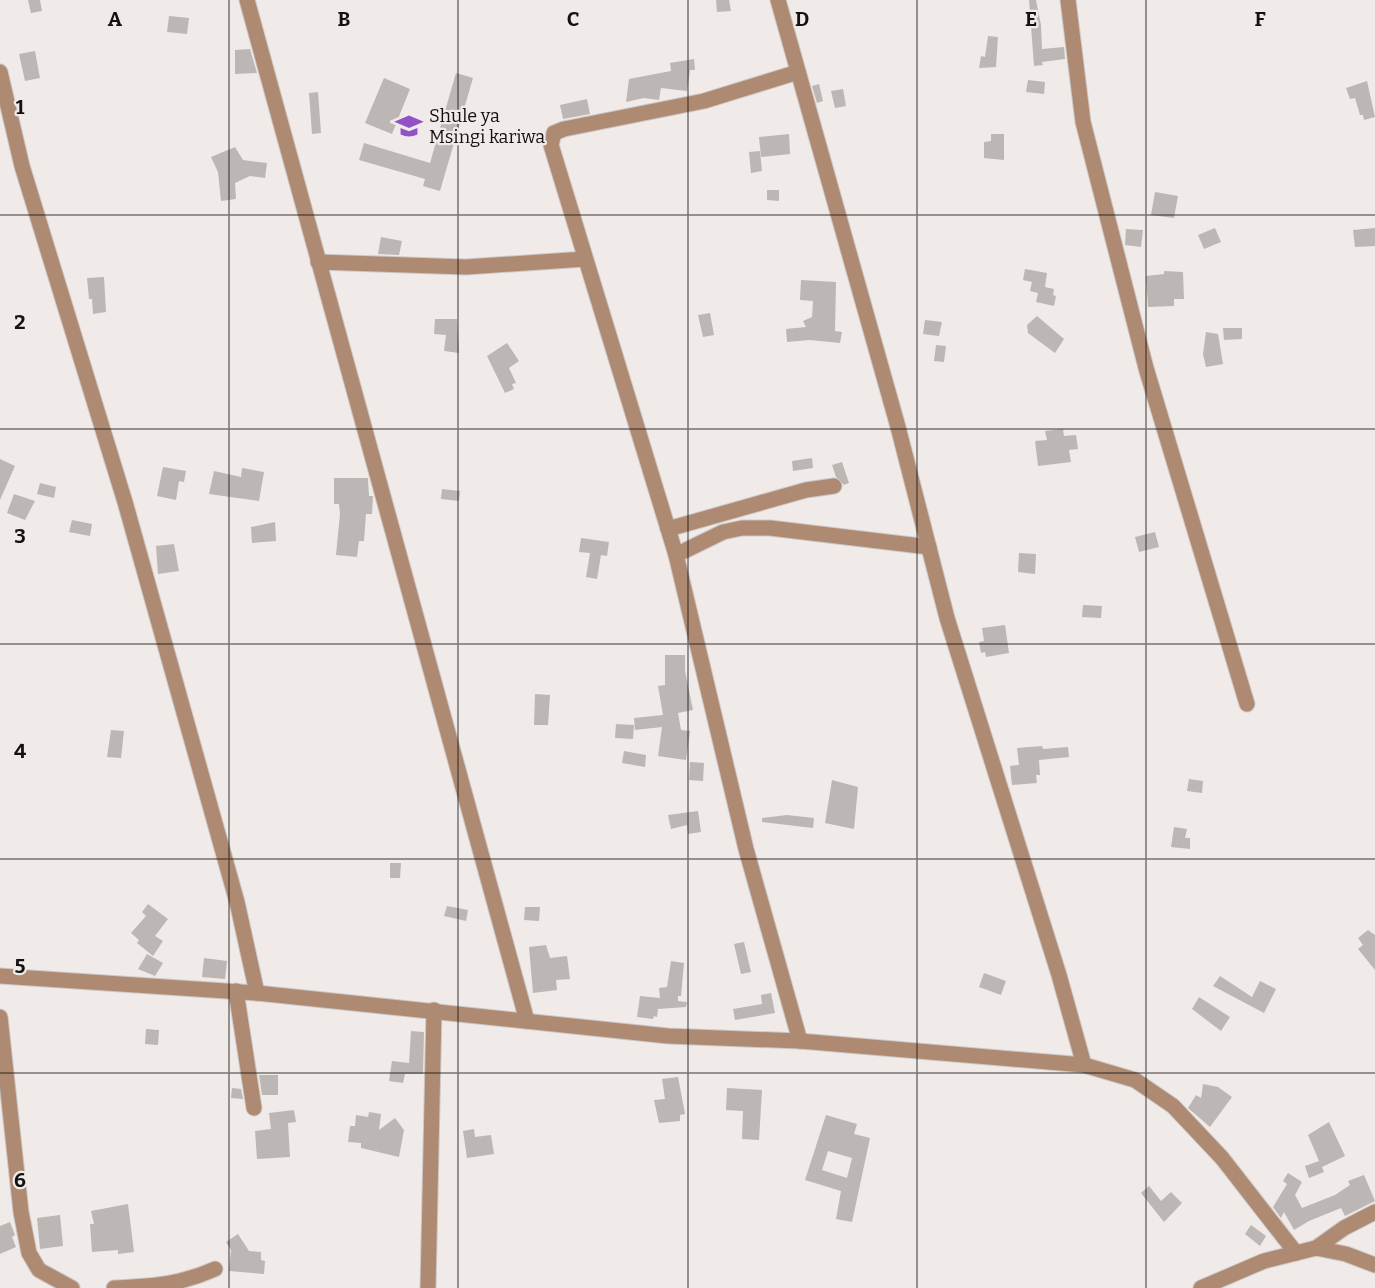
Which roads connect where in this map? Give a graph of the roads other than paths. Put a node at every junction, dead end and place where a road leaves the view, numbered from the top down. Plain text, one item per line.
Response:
1 (247, 0) edge
2 (778, 0) edge
3 (1068, 0) edge
4 (0, 72) edge
5 (798, 72) junction
6 (585, 259) junction
7 (318, 262) junction
8 (834, 486) dead end
9 (668, 529) junction
10 (929, 547) junction
11 (676, 555) junction
12 (1247, 704) dead end
13 (0, 976) edge
14 (236, 992) junction
15 (257, 993) junction
16 (434, 1010) junction
17 (0, 1017) edge
18 (527, 1021) junction
19 (800, 1041) junction
20 (1084, 1065) junction
21 (254, 1108) dead end
22 (1375, 1212) edge
23 (1316, 1248) junction
24 (1296, 1253) junction
25 (1375, 1265) edge
26 (215, 1269) dead end
27 (72, 1288) edge
28 (114, 1288) edge
29 (428, 1288) edge
30 (1201, 1288) edge

1 - 7 street
2 - 5 street
3 - 12 street
4 - 15 street
5 - 6 street
5 - 10 street
6 - 7 street
6 - 9 street
7 - 18 street
8 - 9 street
9 - 11 street
10 - 11 street
10 - 20 street
11 - 19 street
13 - 14 street
14 - 15 street
14 - 21 street
15 - 16 street
16 - 18 street
16 - 29 street
17 - 27 street
18 - 19 street
19 - 20 street
20 - 24 street
22 - 23 street
23 - 24 street
23 - 25 street
24 - 30 street
26 - 28 street

